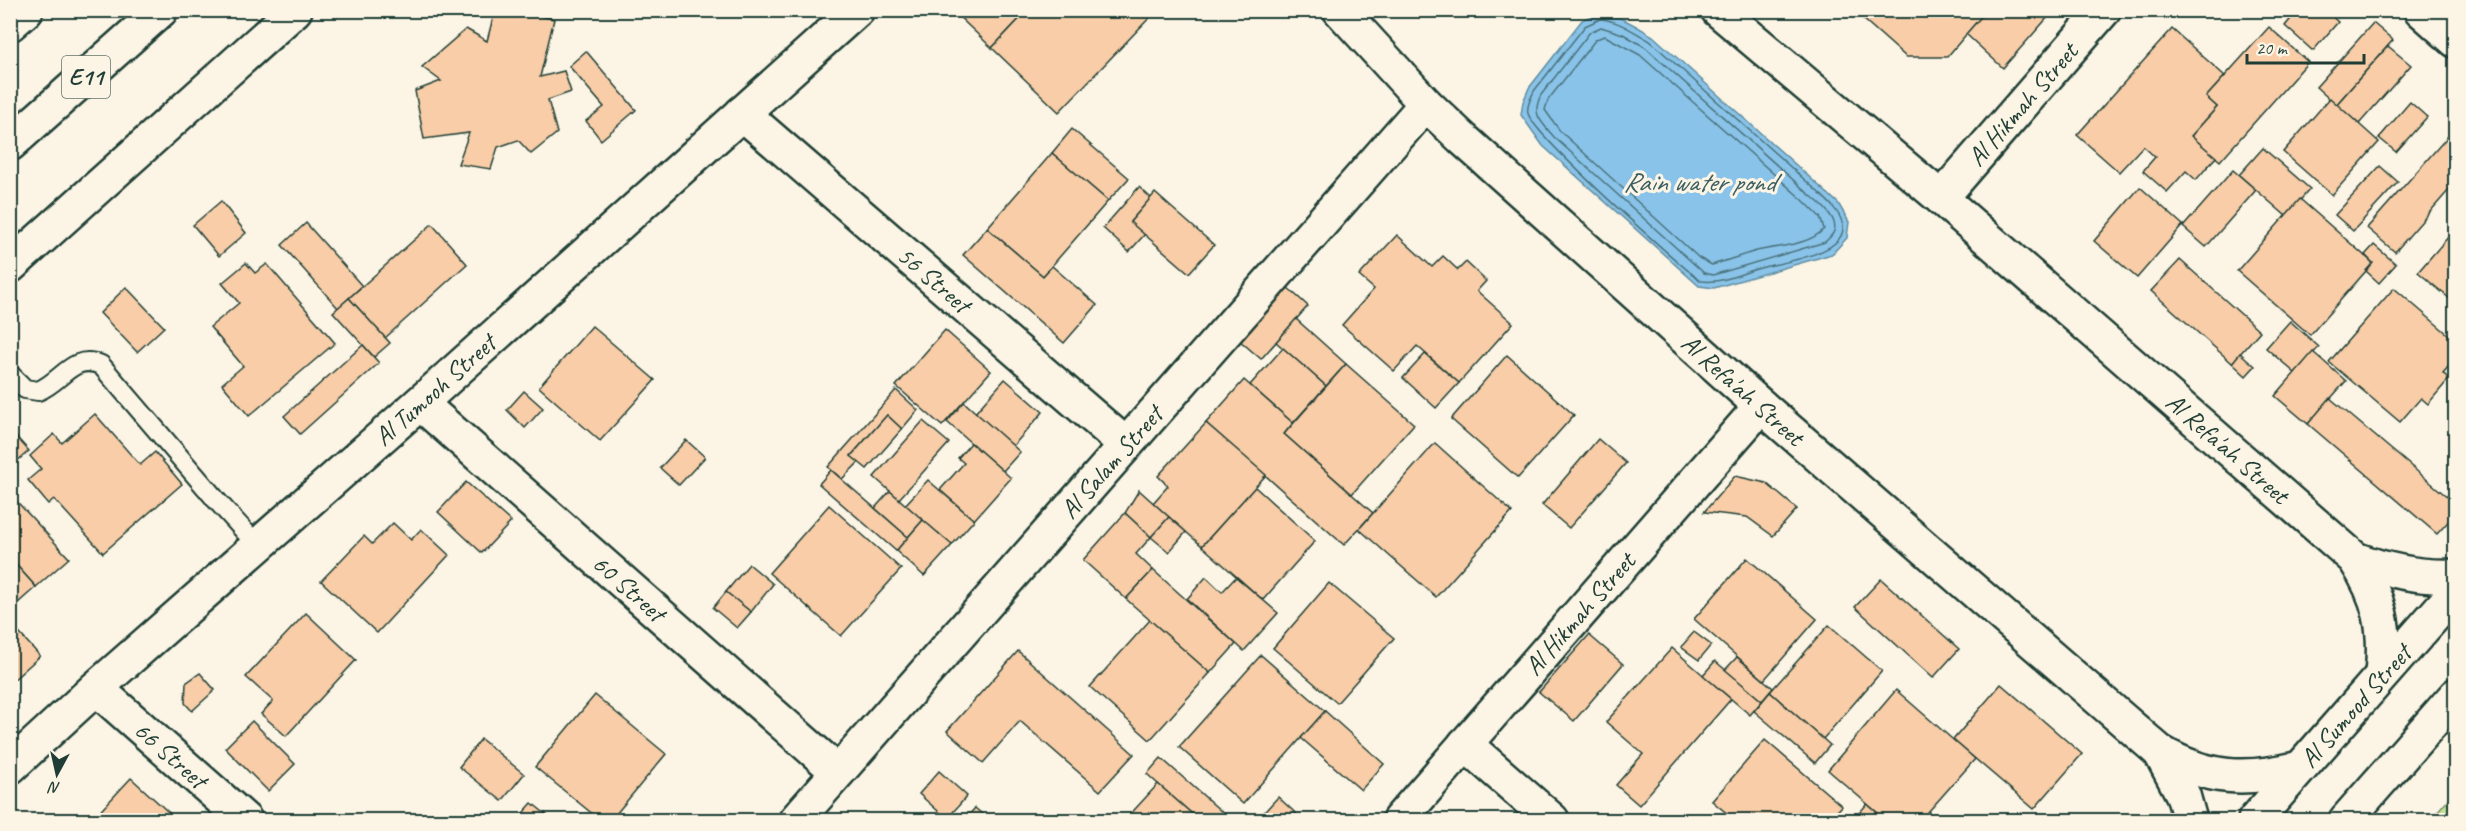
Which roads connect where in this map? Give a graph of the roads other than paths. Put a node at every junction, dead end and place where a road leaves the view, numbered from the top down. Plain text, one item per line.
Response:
1 (26, 10) edge
2 (161, 10) edge
3 (295, 10) edge
4 (857, 10) edge
5 (1340, 10) edge
6 (1718, 10) edge
7 (2104, 10) edge
8 (2421, 10) edge
9 (10, 24) edge
10 (2456, 41) edge
11 (1426, 104) junction
12 (742, 113) junction
13 (10, 144) edge
14 (1941, 198) junction
15 (10, 266) edge
16 (10, 374) edge
17 (420, 403) junction
18 (1761, 406) junction
19 (1125, 444) junction
20 (258, 546) junction
21 (2355, 559) junction
22 (2456, 576) edge
23 (2456, 591) edge
24 (2382, 674) junction
25 (96, 688) junction
26 (2456, 695) edge
27 (1465, 744) junction
28 (2160, 752) junction
29 (10, 767) edge
30 (2300, 768) junction
31 (838, 772) junction
32 (245, 820) edge
33 (796, 820) edge
34 (1399, 820) edge
35 (1552, 820) edge
36 (2190, 820) edge
37 (2255, 820) edge
38 (2346, 820) edge

1 - 9 main road
2 - 13 main road, E11
3 - 15 main road
4 - 12 main road, Al Tumooh Street
5 - 11 main road, Al Refa'ah Street
6 - 14 main road, Al Refa'ah Street
7 - 14 main road, Al Hikmah Street
8 - 10 main road
11 - 18 main road, Al Refa'ah Street
11 - 19 main road, Al Salam Street
12 - 17 main road, Al Tumooh Street
12 - 19 main road, 56 Street
14 - 21 main road, Al Refa'ah Street
16 - 20 lane
17 - 20 main road, Al Tumooh Street
17 - 31 main road, 60 Street
18 - 27 main road, Al Hikmah Street
18 - 28 main road, Al Refa'ah Street
19 - 31 main road, Al Salam Street
20 - 25 main road, Al Tumooh Street
21 - 22 main road, Al Refa'ah Street
21 - 24 main road, Al Refa'ah Street
23 - 24 main road, Al Sumood Street
24 - 30 main road, Al Sumood Street
25 - 29 main road, Al Tumooh Street
25 - 32 main road, 66 Street
26 - 38 main road
27 - 34 main road, Al Hikmah Street
27 - 35 main road
28 - 30 main road, Al Refa'ah Street
28 - 36 main road, Al Refa'ah Street
30 - 37 main road, Al Sumood Street
31 - 33 main road, Al Salam Street

